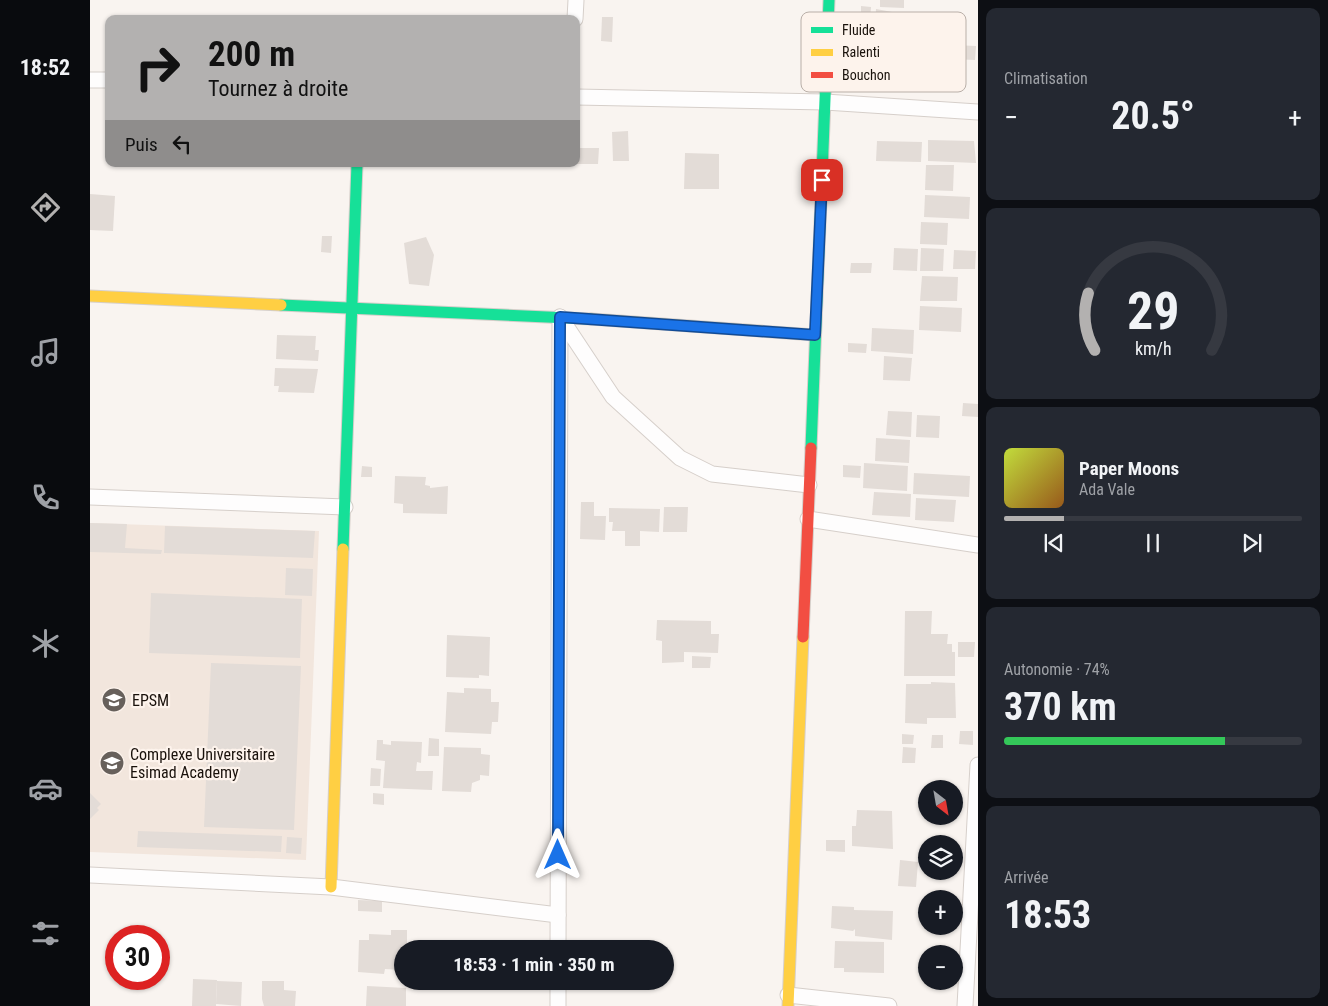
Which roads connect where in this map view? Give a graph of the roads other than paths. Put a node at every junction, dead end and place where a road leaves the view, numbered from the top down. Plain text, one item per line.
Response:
1 (576, 0) edge
2 (575, 15) edge
3 (90, 80) edge
4 (105, 80) edge
5 (825, 92) edge
6 (580, 97) edge
7 (825, 102) junction
8 (978, 112) edge
9 (357, 167) edge
10 (90, 296) edge
11 (352, 307) junction
12 (560, 317) junction
13 (815, 335) junction
14 (809, 485) junction
15 (90, 497) edge
16 (345, 507) junction
17 (808, 518) junction
18 (978, 545) edge
19 (978, 765) edge
20 (90, 875) edge
21 (331, 887) junction
22 (558, 914) junction
23 (558, 940) edge
24 (558, 990) edge
25 (788, 1001) edge
26 (558, 1006) edge
27 (889, 1006) edge
28 (965, 1006) edge

1 - 2 street
3 - 4 street
5 - 7 street
6 - 7 street
7 - 8 street
7 - 13 street
9 - 11 street
10 - 11 street
11 - 12 street
11 - 16 street
12 - 13 street
12 - 14 street
12 - 22 street
13 - 14 street
14 - 17 street
15 - 16 street
16 - 21 street
17 - 18 street
17 - 25 street
19 - 28 street
20 - 21 street
21 - 22 street
22 - 23 street
24 - 26 street
25 - 27 street

